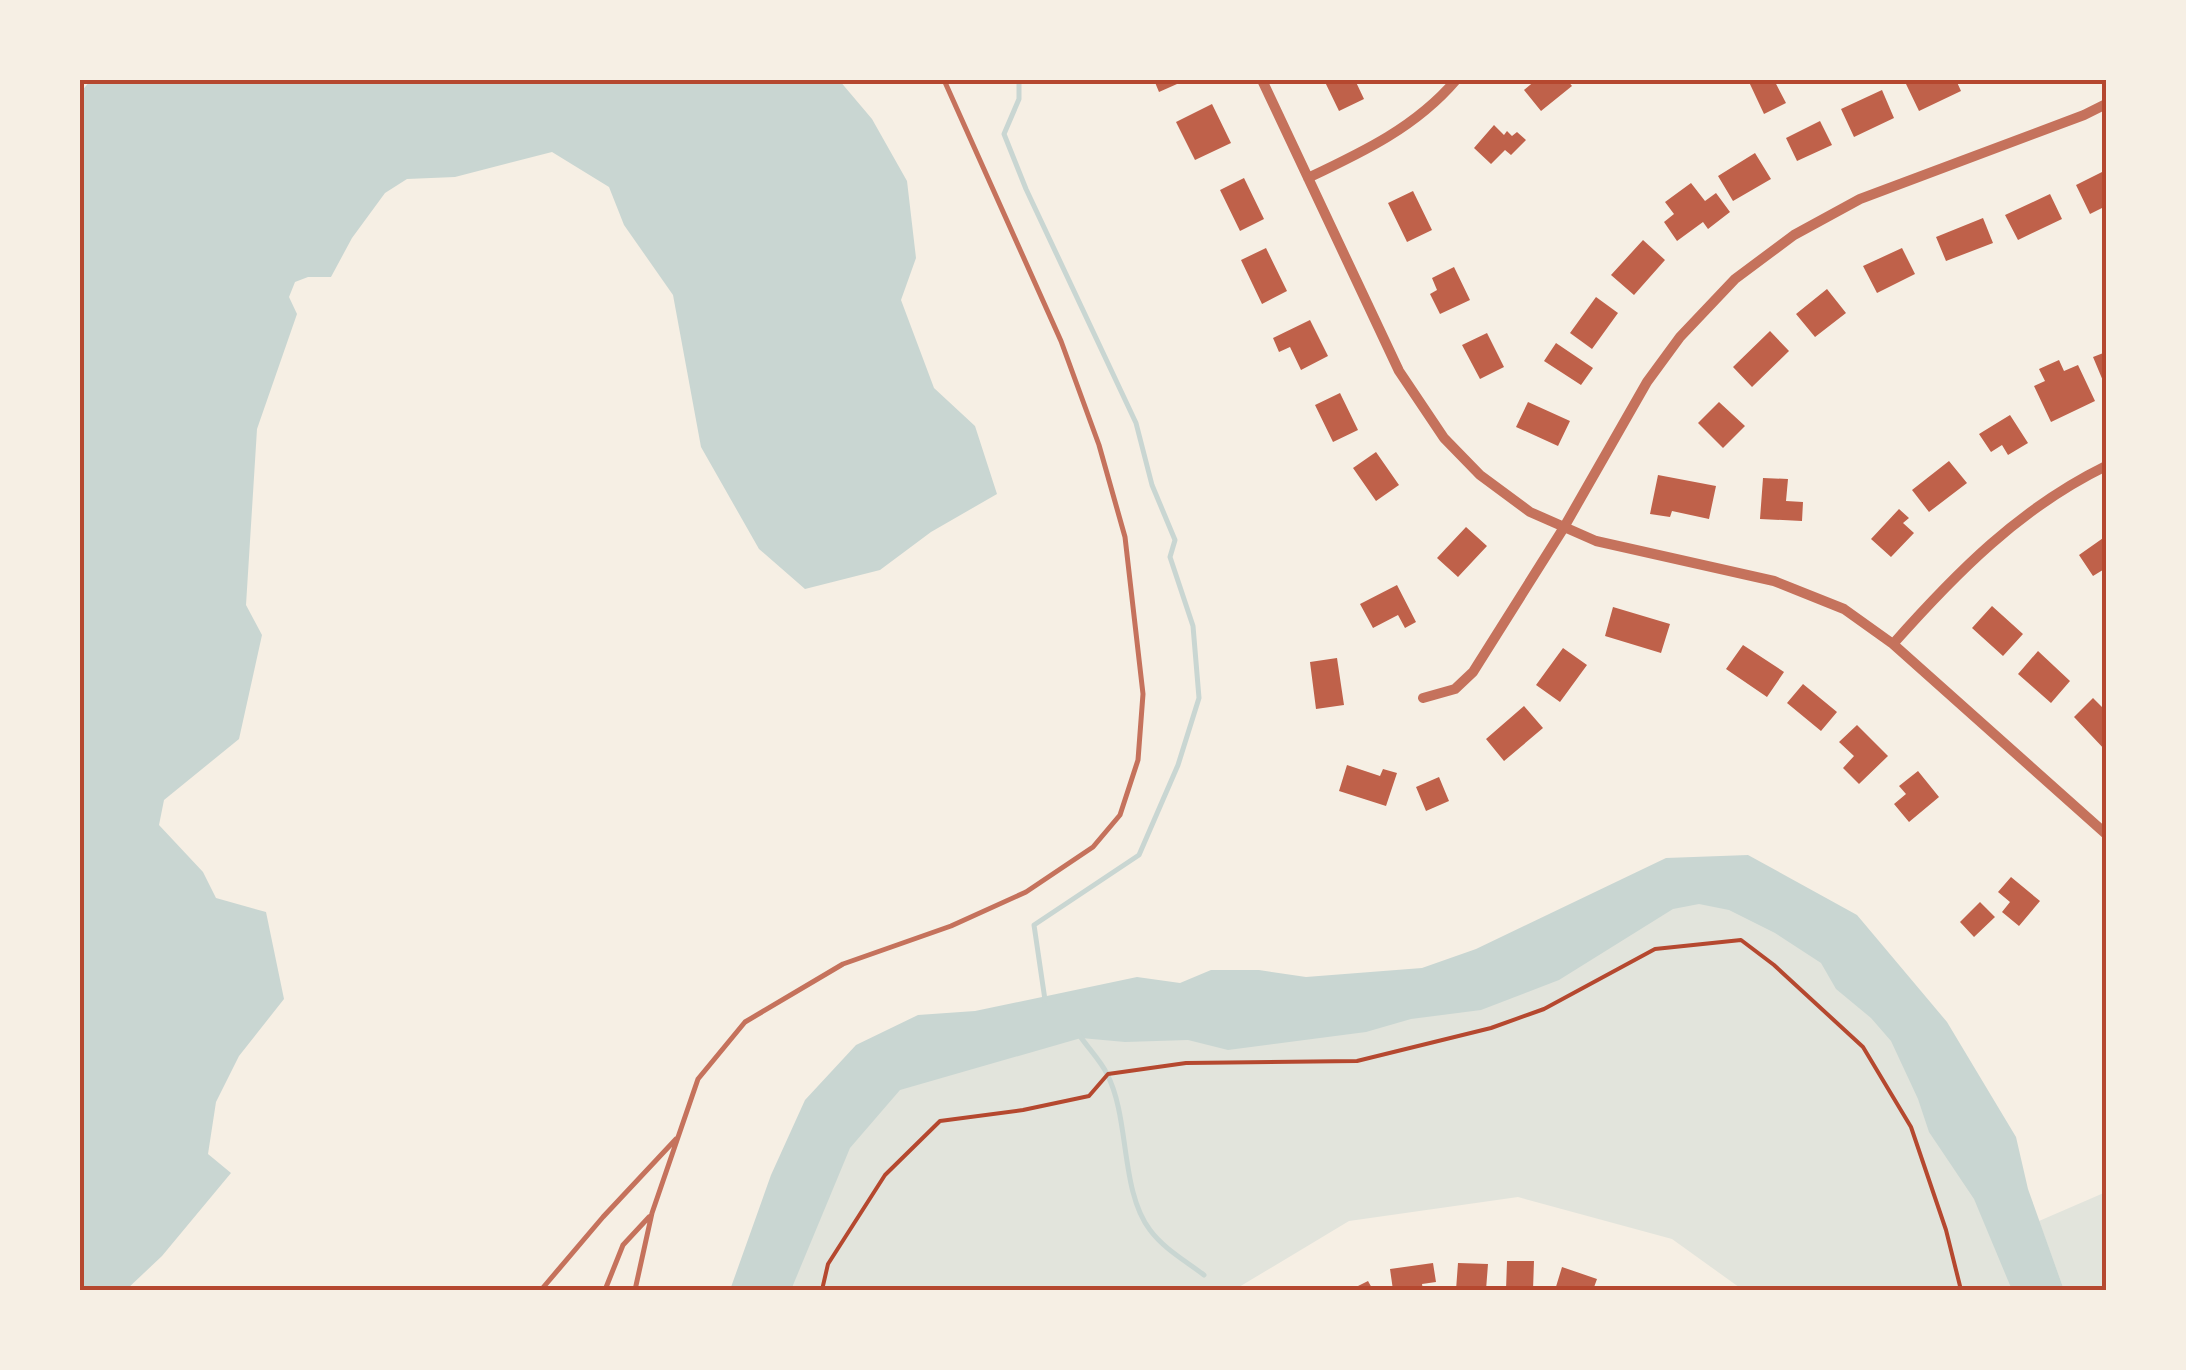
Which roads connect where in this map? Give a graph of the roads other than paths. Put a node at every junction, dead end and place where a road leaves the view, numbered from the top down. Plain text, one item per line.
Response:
1 (944, 80) edge
2 (1262, 80) edge
3 (1456, 80) edge
4 (2106, 104) edge
5 (1308, 178) junction
6 (2106, 466) edge
7 (1563, 529) junction
8 (1893, 644) junction
9 (1423, 698) dead end
10 (2106, 834) edge
11 (678, 1137) junction
12 (652, 1214) junction
13 (541, 1290) edge
14 (605, 1290) edge
15 (635, 1290) edge

1 - 11 lane
2 - 5 street
3 - 5 street
4 - 7 street
5 - 7 street
6 - 8 street
7 - 8 street
7 - 9 street
8 - 10 street
11 - 12 lane
11 - 13 lane
12 - 14 lane
12 - 15 lane

